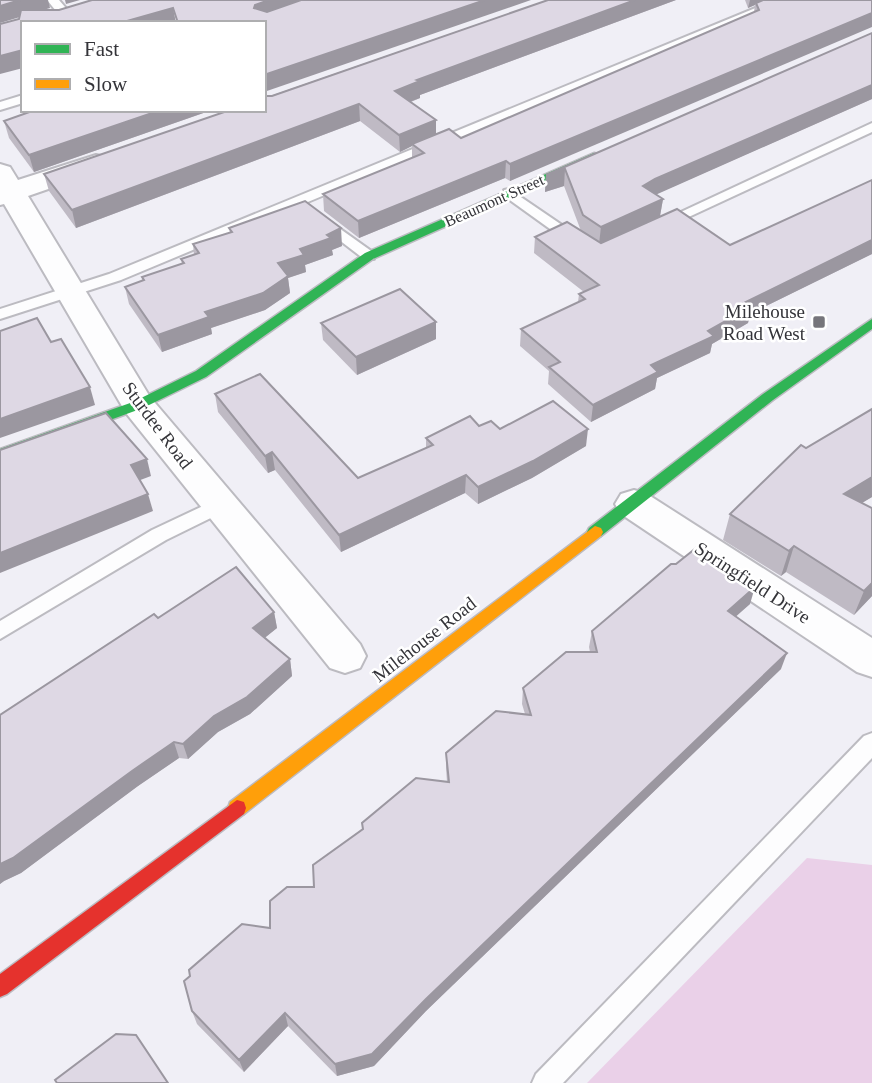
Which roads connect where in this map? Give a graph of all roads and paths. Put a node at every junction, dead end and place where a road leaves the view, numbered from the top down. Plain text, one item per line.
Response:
1 (785, 0) edge
2 (90, 7) edge
3 (54, 11) edge
4 (21, 100) edge
5 (0, 106) edge
6 (872, 127) edge
7 (608, 149) edge
8 (116, 156) edge
9 (4, 187) edge
10 (509, 193) junction
11 (296, 200) junction
12 (641, 234) edge
13 (591, 249) edge
14 (369, 256) junction
15 (70, 291) junction
16 (0, 314) edge
17 (872, 323) edge
18 (138, 404) junction
19 (0, 455) edge
20 (634, 504) junction
21 (220, 505) junction
22 (0, 631) edge
23 (345, 656) dead end
24 (872, 660) edge
25 (872, 743) edge
26 (0, 988) edge
27 (545, 1083) edge

1 - 11 lane
2 - 3 street
4 - 5 lane
6 - 12 lane
7 - 10 main road, Beaumont Street
8 - 9 street
9 - 15 street, Sturdee Road
10 - 13 lane
10 - 14 main road, Beaumont Street
11 - 14 lane
11 - 15 lane
14 - 18 main road, Beaumont Street
15 - 16 lane
15 - 18 street, Sturdee Road
17 - 20 main road, Milehouse Road
18 - 19 main road, Beaumont Street
18 - 21 street, Sturdee Road
20 - 24 street, Springfield Drive
20 - 26 main road, Milehouse Road
21 - 22 lane
21 - 23 street, Sturdee Road
25 - 27 lane

